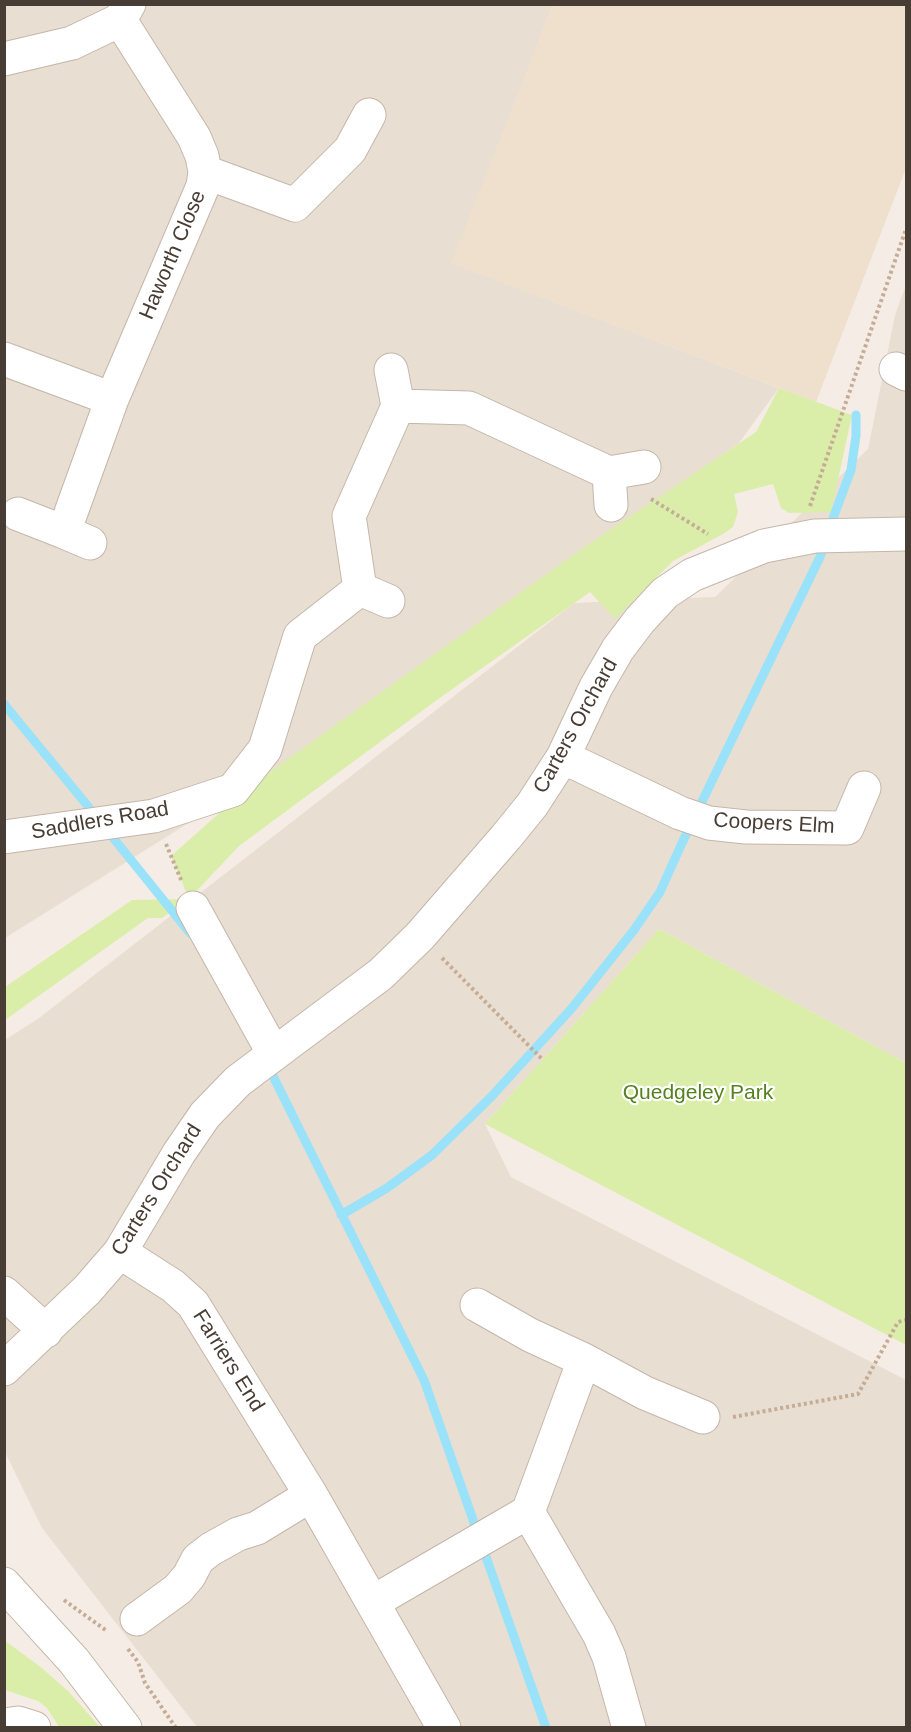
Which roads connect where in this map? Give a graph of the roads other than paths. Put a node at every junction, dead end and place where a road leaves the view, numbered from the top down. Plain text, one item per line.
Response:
1 (124, 12) edge
2 (4, 59) edge
3 (369, 115) dead end
4 (205, 172) junction
5 (4, 359) edge
6 (391, 370) dead end
7 (112, 399) junction
8 (398, 406) junction
9 (644, 467) dead end
10 (18, 514) dead end
11 (906, 534) edge
12 (563, 757) junction
13 (864, 788) dead end
14 (4, 837) edge
15 (192, 908) road end
16 (274, 1054) junction
17 (120, 1252) junction
18 (4, 1293) edge
19 (477, 1305) dead end
20 (46, 1331) junction
21 (584, 1360) junction
22 (4, 1369) edge
23 (702, 1418) dead end
24 (311, 1495) junction
25 (528, 1512) junction
26 (4, 1584) edge
27 (373, 1602) junction
28 (4, 1614) edge
29 (124, 1633) road end
30 (74, 1661) junction
31 (4, 1725) edge
32 (34, 1728) edge
33 (125, 1728) edge
34 (444, 1728) edge
35 (629, 1728) edge

1 - 2 street
1 - 4 street, Haworth Close
3 - 4 street
4 - 7 street, Haworth Close
5 - 7 street
6 - 8 street
7 - 10 street, Haworth Close
8 - 9 street
8 - 14 street, Saddlers Road
11 - 12 street, Carters Orchard
12 - 13 street, Coopers Elm
12 - 16 street, Carters Orchard
15 - 16 street
16 - 17 street, Carters Orchard
17 - 20 street, Carters Orchard
17 - 24 street, Farriers End
18 - 20 street
19 - 21 street
20 - 22 street, Carters Orchard
21 - 23 street
21 - 25 street
24 - 27 street, Farriers End
24 - 29 street
25 - 27 street
25 - 35 street
26 - 30 street
27 - 34 street, Farriers End
28 - 30 street
30 - 33 street
31 - 32 street

